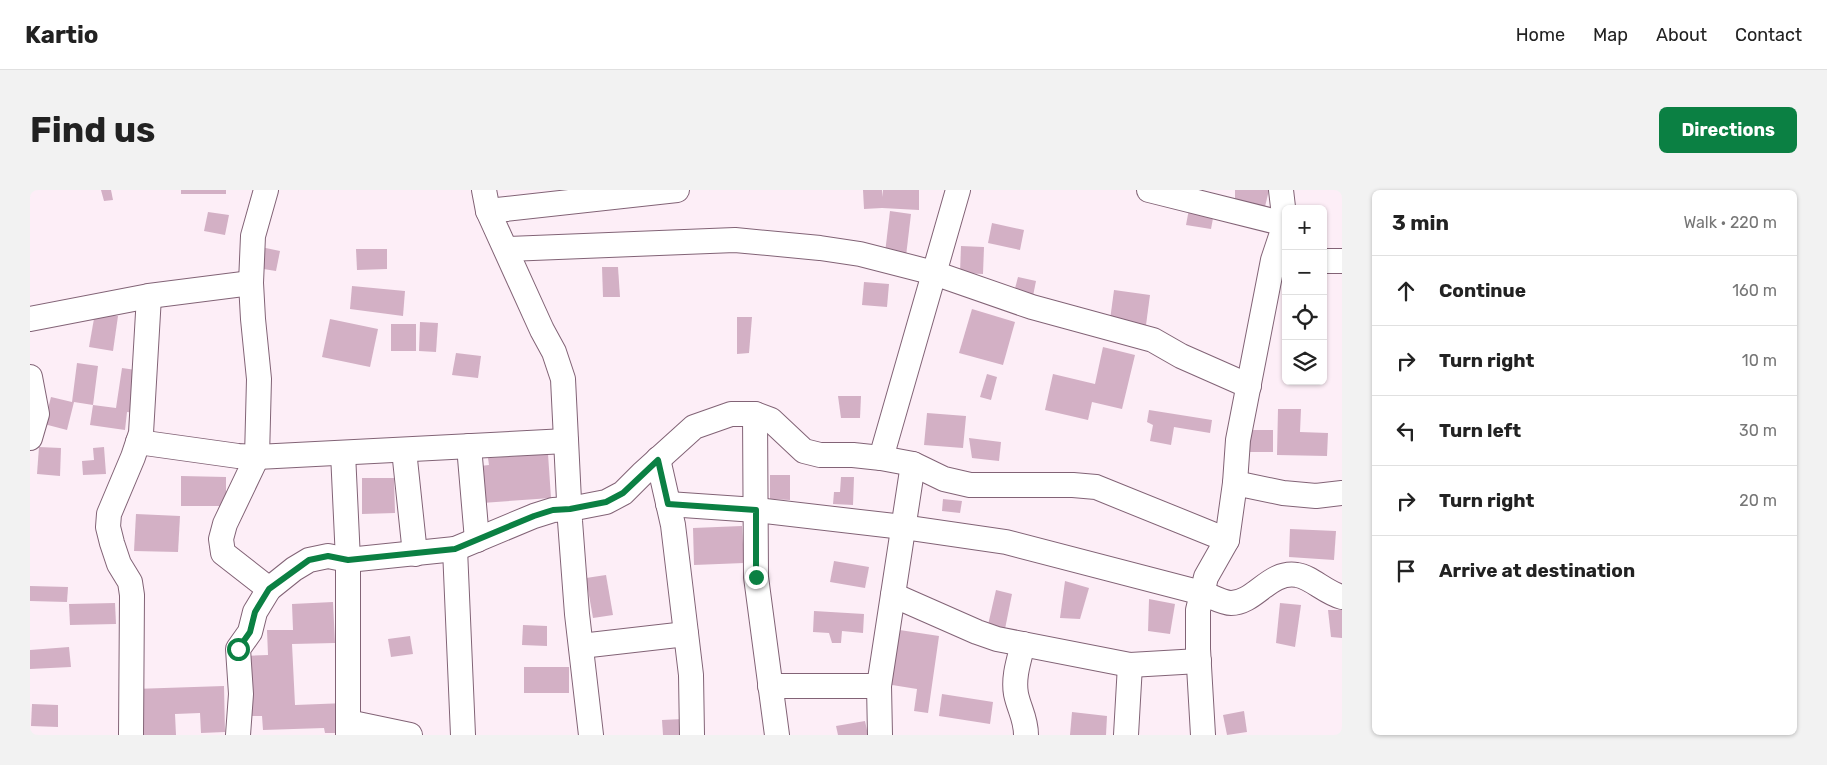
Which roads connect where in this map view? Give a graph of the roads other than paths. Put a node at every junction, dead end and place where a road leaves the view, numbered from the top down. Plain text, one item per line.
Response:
1 (266, 190) edge
2 (677, 190) edge
3 (958, 190) edge
4 (1149, 190) edge
5 (1281, 190) edge
6 (646, 192) edge
7 (486, 200) edge
8 (1282, 205) edge
9 (1282, 223) edge
10 (1282, 238) edge
11 (506, 249) junction
12 (1279, 260) edge
13 (1327, 261) edge
14 (1342, 261) edge
15 (934, 273) junction
16 (251, 283) junction
17 (149, 296) junction
18 (30, 319) edge
19 (30, 377) edge
20 (1249, 386) junction
21 (755, 414) junction
22 (30, 438) edge
23 (566, 441) junction
24 (138, 442) junction
25 (469, 446) junction
26 (404, 450) junction
27 (343, 453) junction
28 (257, 457) junction
29 (881, 458) junction
30 (658, 460) junction
31 (913, 464) junction
32 (1235, 482) junction
33 (1342, 493) edge
34 (668, 504) junction
35 (570, 509) junction
36 (756, 510) junction
37 (903, 527) junction
38 (477, 540) junction
39 (1227, 540) junction
40 (455, 549) junction
41 (415, 554) junction
42 (348, 560) junction
43 (269, 589) junction
44 (1202, 593) junction
45 (893, 595) junction
46 (1342, 597) edge
47 (686, 634) junction
48 (1023, 644) junction
49 (581, 646) junction
50 (1199, 661) junction
51 (1130, 665) junction
52 (770, 686) junction
53 (879, 686) junction
54 (348, 728) edge
55 (131, 735) edge
56 (238, 735) edge
57 (410, 735) edge
58 (463, 735) edge
59 (591, 735) edge
60 (692, 735) edge
61 (777, 735) edge
62 (880, 735) edge
63 (1026, 735) edge
64 (1126, 735) edge
65 (1202, 735) edge

1 - 16 street
2 - 6 street
3 - 15 street
4 - 9 street
5 - 8 street
6 - 7 street
7 - 11 street
10 - 12 street
11 - 15 street
11 - 23 street
12 - 20 street
13 - 14 street
15 - 20 street
15 - 29 street
16 - 17 street
16 - 28 street
17 - 18 street
17 - 24 street
19 - 22 street
20 - 32 street
21 - 29 street
21 - 30 street
21 - 36 street
23 - 25 street
23 - 35 street
24 - 28 street
24 - 55 street
25 - 26 street
25 - 38 street
26 - 27 street
26 - 41 street
27 - 28 street
27 - 42 street
28 - 43 street
29 - 31 street
30 - 34 street
30 - 35 street
31 - 37 street
31 - 39 street
32 - 33 street
32 - 39 street
34 - 36 street
34 - 47 street
35 - 38 street
35 - 49 street
36 - 37 street
36 - 52 street
37 - 44 street
37 - 45 street
38 - 40 street
39 - 44 street
40 - 41 street
40 - 58 street
41 - 42 street
42 - 43 street
42 - 54 street
43 - 56 street
44 - 46 street
44 - 50 street
45 - 48 street
45 - 53 street
47 - 49 street
47 - 60 street
48 - 51 street
48 - 63 street
49 - 59 street
50 - 51 street
50 - 65 street
51 - 64 street
52 - 53 street
52 - 61 street
53 - 62 street
54 - 57 street

